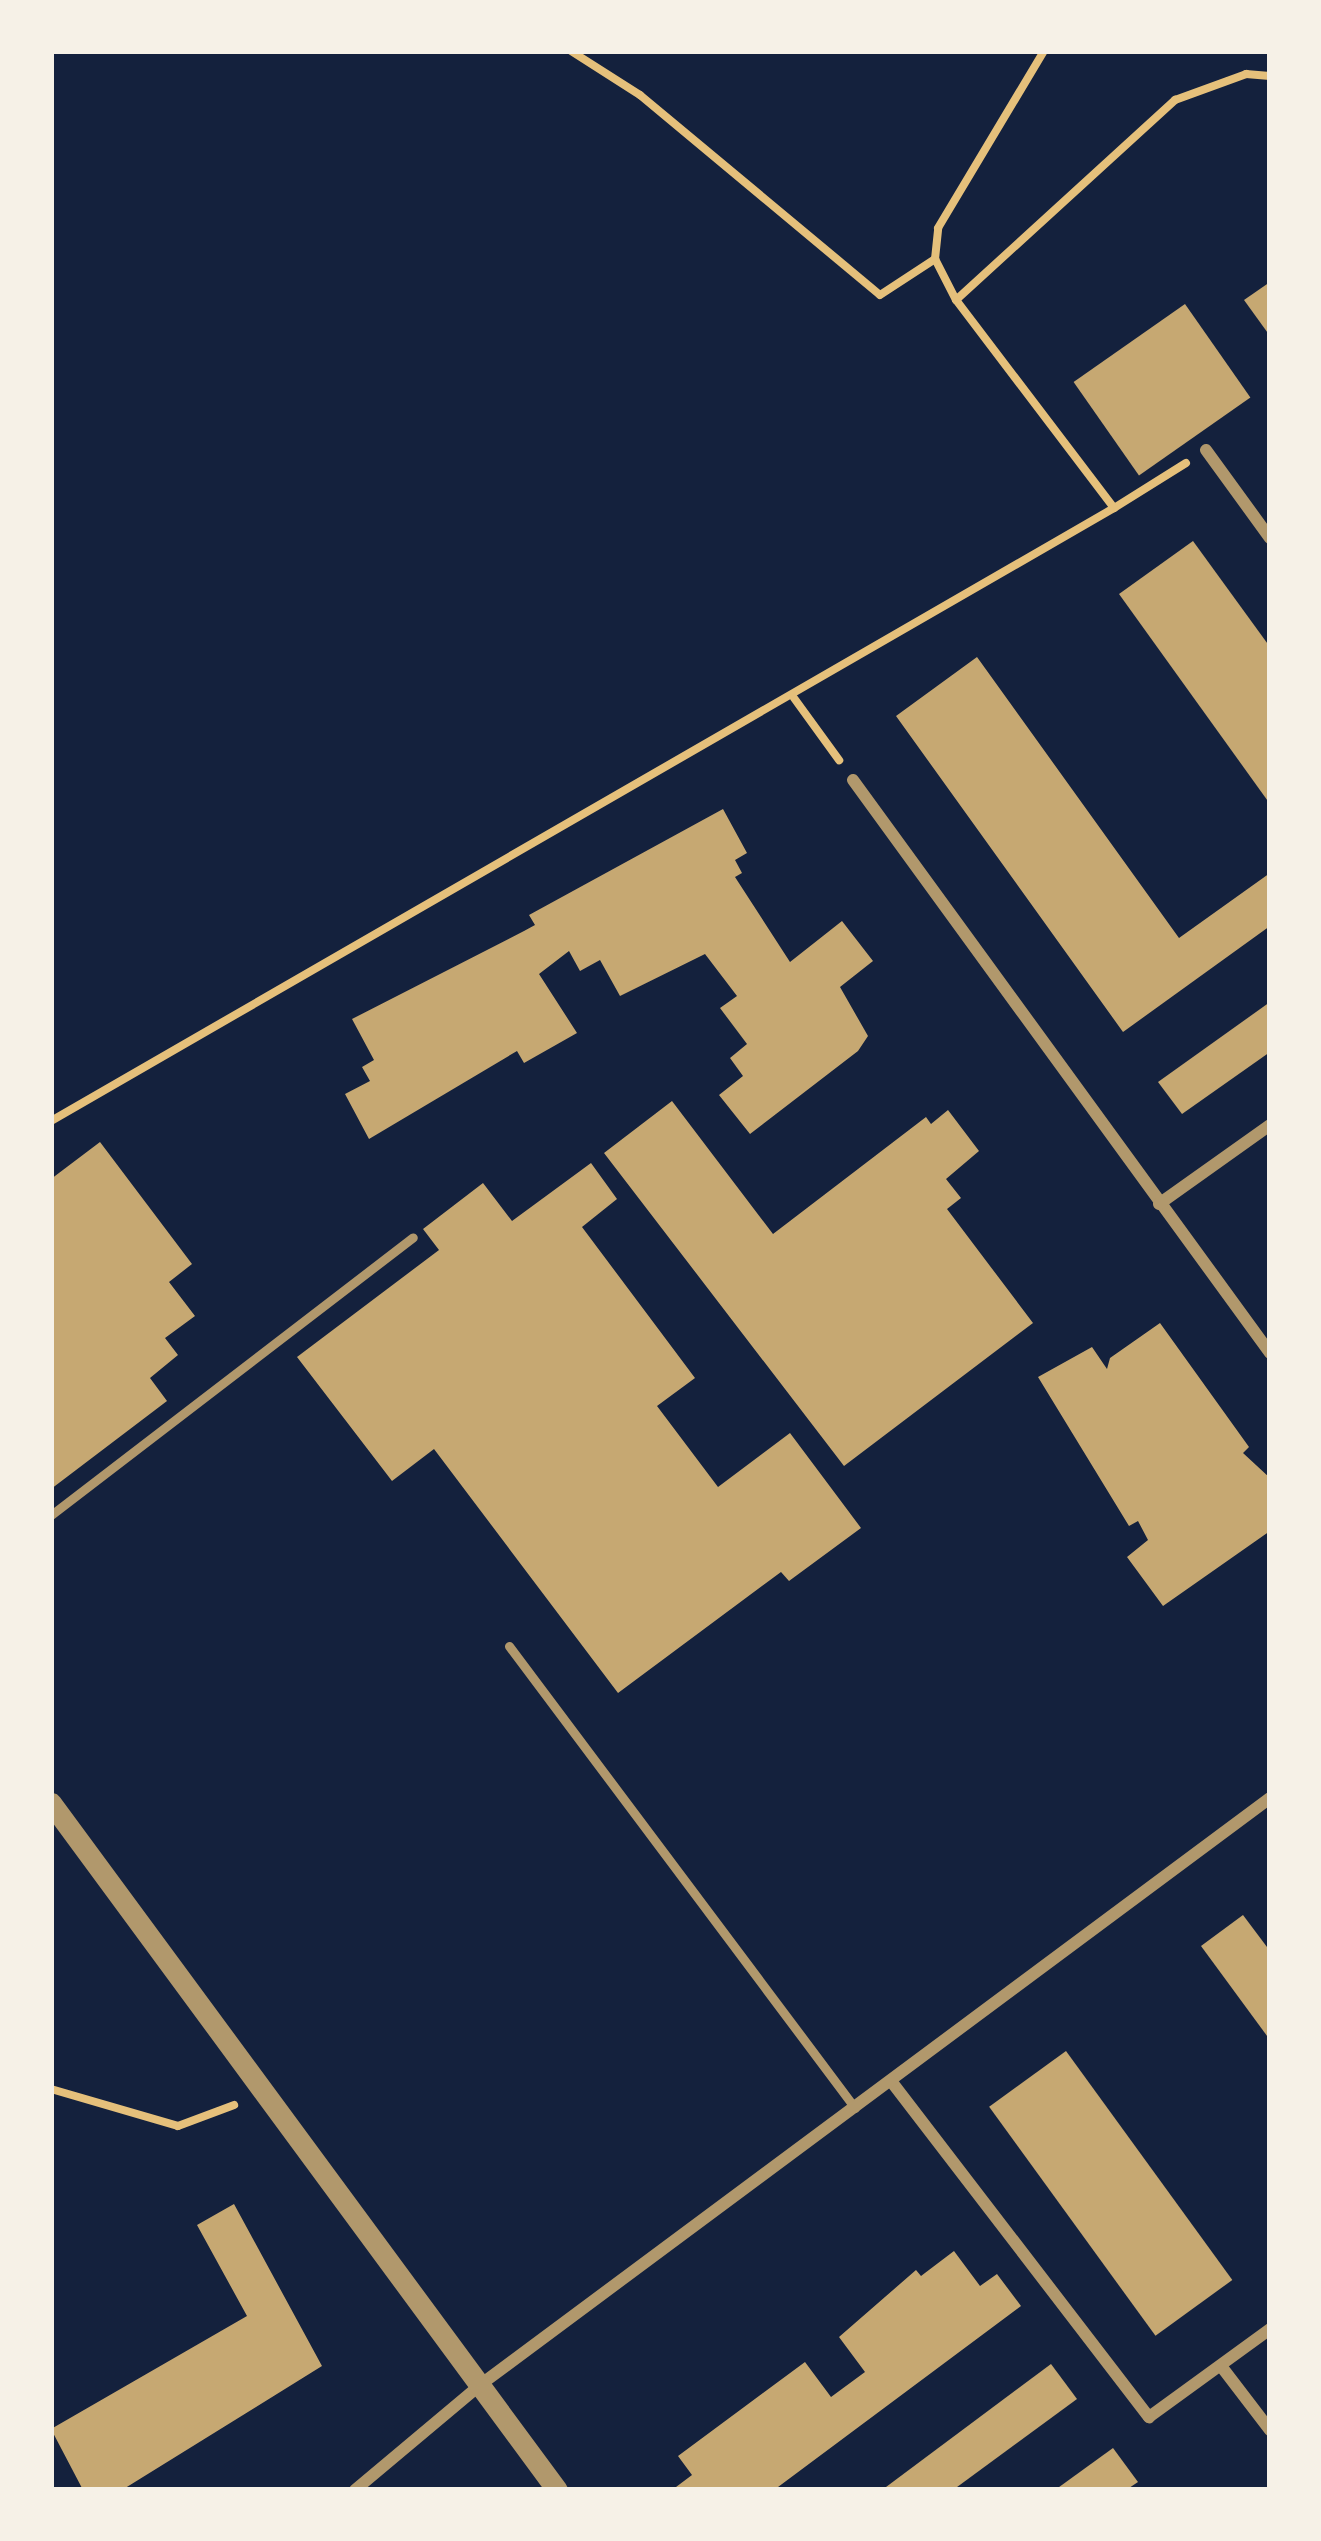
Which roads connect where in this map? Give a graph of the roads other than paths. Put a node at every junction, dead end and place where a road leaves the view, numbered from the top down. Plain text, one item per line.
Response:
1 (1206, 450) road end
2 (1270, 538) edge
3 (853, 779) road end
4 (1270, 1125) edge
5 (1160, 1204) junction
6 (412, 1237) dead end
7 (1270, 1353) edge
8 (51, 1514) edge
9 (509, 1646) dead end
10 (1270, 1798) edge
11 (51, 1802) edge
12 (891, 2081) junction
13 (855, 2108) junction
14 (1270, 2329) edge
15 (1221, 2366) junction
16 (481, 2384) junction
17 (1270, 2430) edge
18 (355, 2490) edge
19 (557, 2490) edge

1 - 2 street
3 - 5 street
4 - 5 street
5 - 7 street
6 - 8 lane
9 - 13 lane
10 - 12 street
11 - 16 street
12 - 13 street
12 - 15 street
13 - 16 street
14 - 15 street
15 - 17 street
16 - 18 street
16 - 19 street

